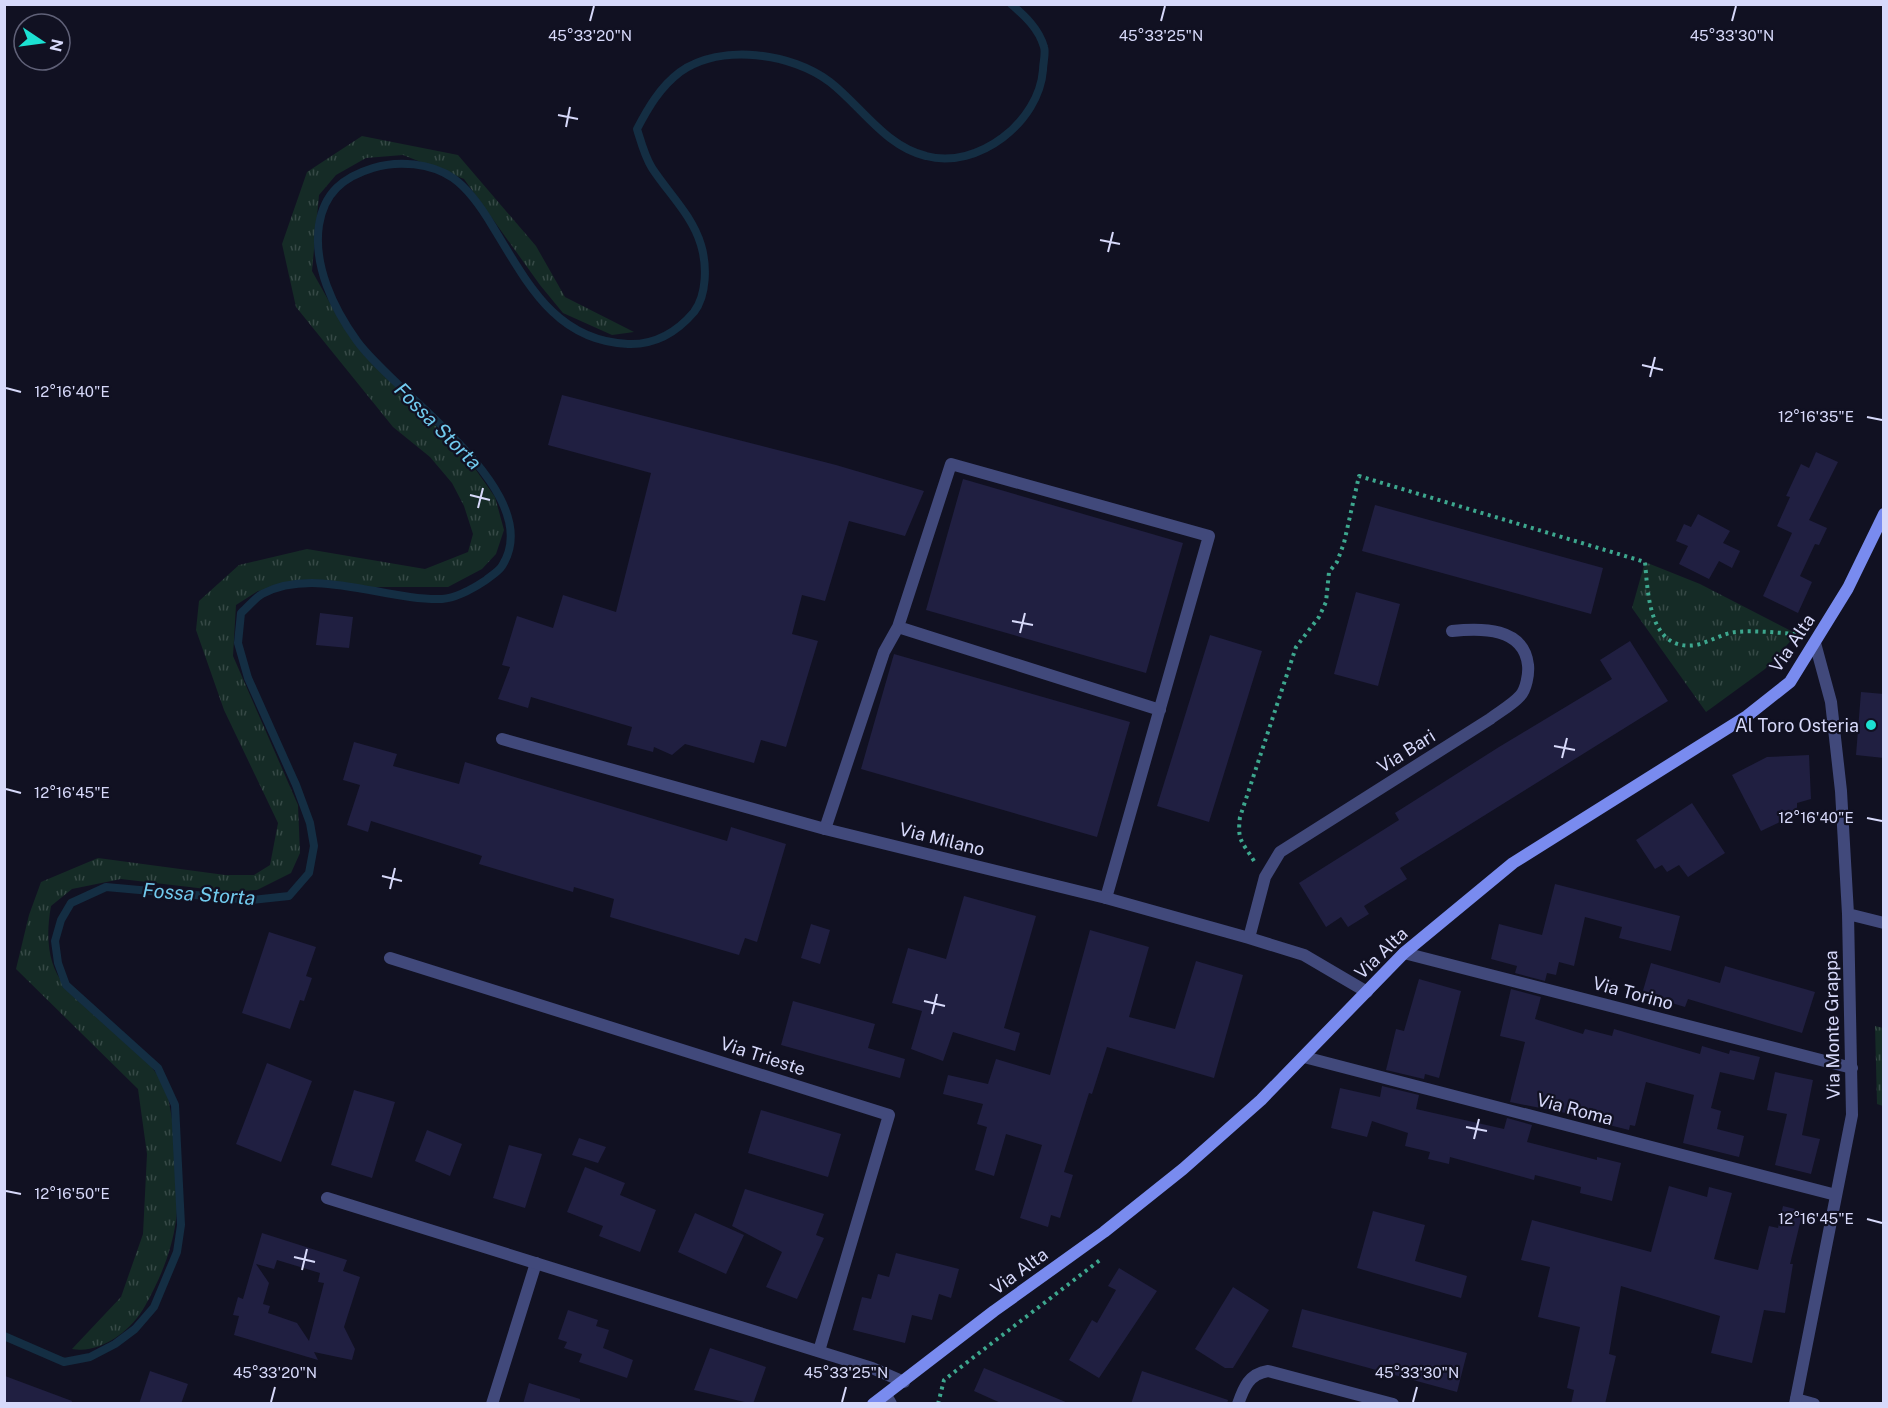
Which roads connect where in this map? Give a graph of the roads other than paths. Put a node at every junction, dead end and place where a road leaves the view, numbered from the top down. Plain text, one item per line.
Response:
1 (1884, 514) edge
2 (898, 627) junction
3 (1452, 631) dead end
4 (1815, 643) junction
5 (1160, 710) junction
6 (502, 739) dead end
7 (825, 829) junction
8 (1106, 898) junction
9 (1848, 914) junction
10 (1884, 923) edge
11 (1249, 938) junction
12 (1404, 953) junction
13 (390, 958) dead end
14 (1367, 992) junction
15 (1304, 1057) junction
16 (1852, 1068) junction
17 (1836, 1195) junction
18 (327, 1198) dead end
19 (536, 1263) junction
20 (819, 1351) junction
21 (904, 1382) junction
22 (889, 1399) edge
23 (1796, 1401) edge
24 (492, 1404) edge
25 (873, 1404) edge
26 (1238, 1404) edge
27 (1393, 1404) edge
28 (1814, 1404) edge

1 - 4 main road, Via Alta
2 - 5 street
2 - 5 street
2 - 7 street
3 - 11 street, Via Bari
4 - 9 street, Via Monte Grappa
4 - 12 main road, Via Alta
5 - 8 street
6 - 7 street, Via Milano
7 - 8 street, Via Milano
8 - 11 street, Via Milano
9 - 10 street
9 - 16 street, Via Monte Grappa
11 - 14 street, Via Milano
12 - 14 main road, Via Alta
12 - 16 street, Via Torino
13 - 20 street, Via Trieste
14 - 15 main road, Via Alta
15 - 17 street, Via Roma
15 - 21 main road, Via Alta
16 - 17 street, Via Monte Grappa
17 - 23 street, Via Monte Grappa
18 - 19 street
19 - 20 street
19 - 24 street
20 - 21 street
21 - 22 main road, Via Alta
22 - 25 main road, Via Alta
23 - 28 street
26 - 27 street

